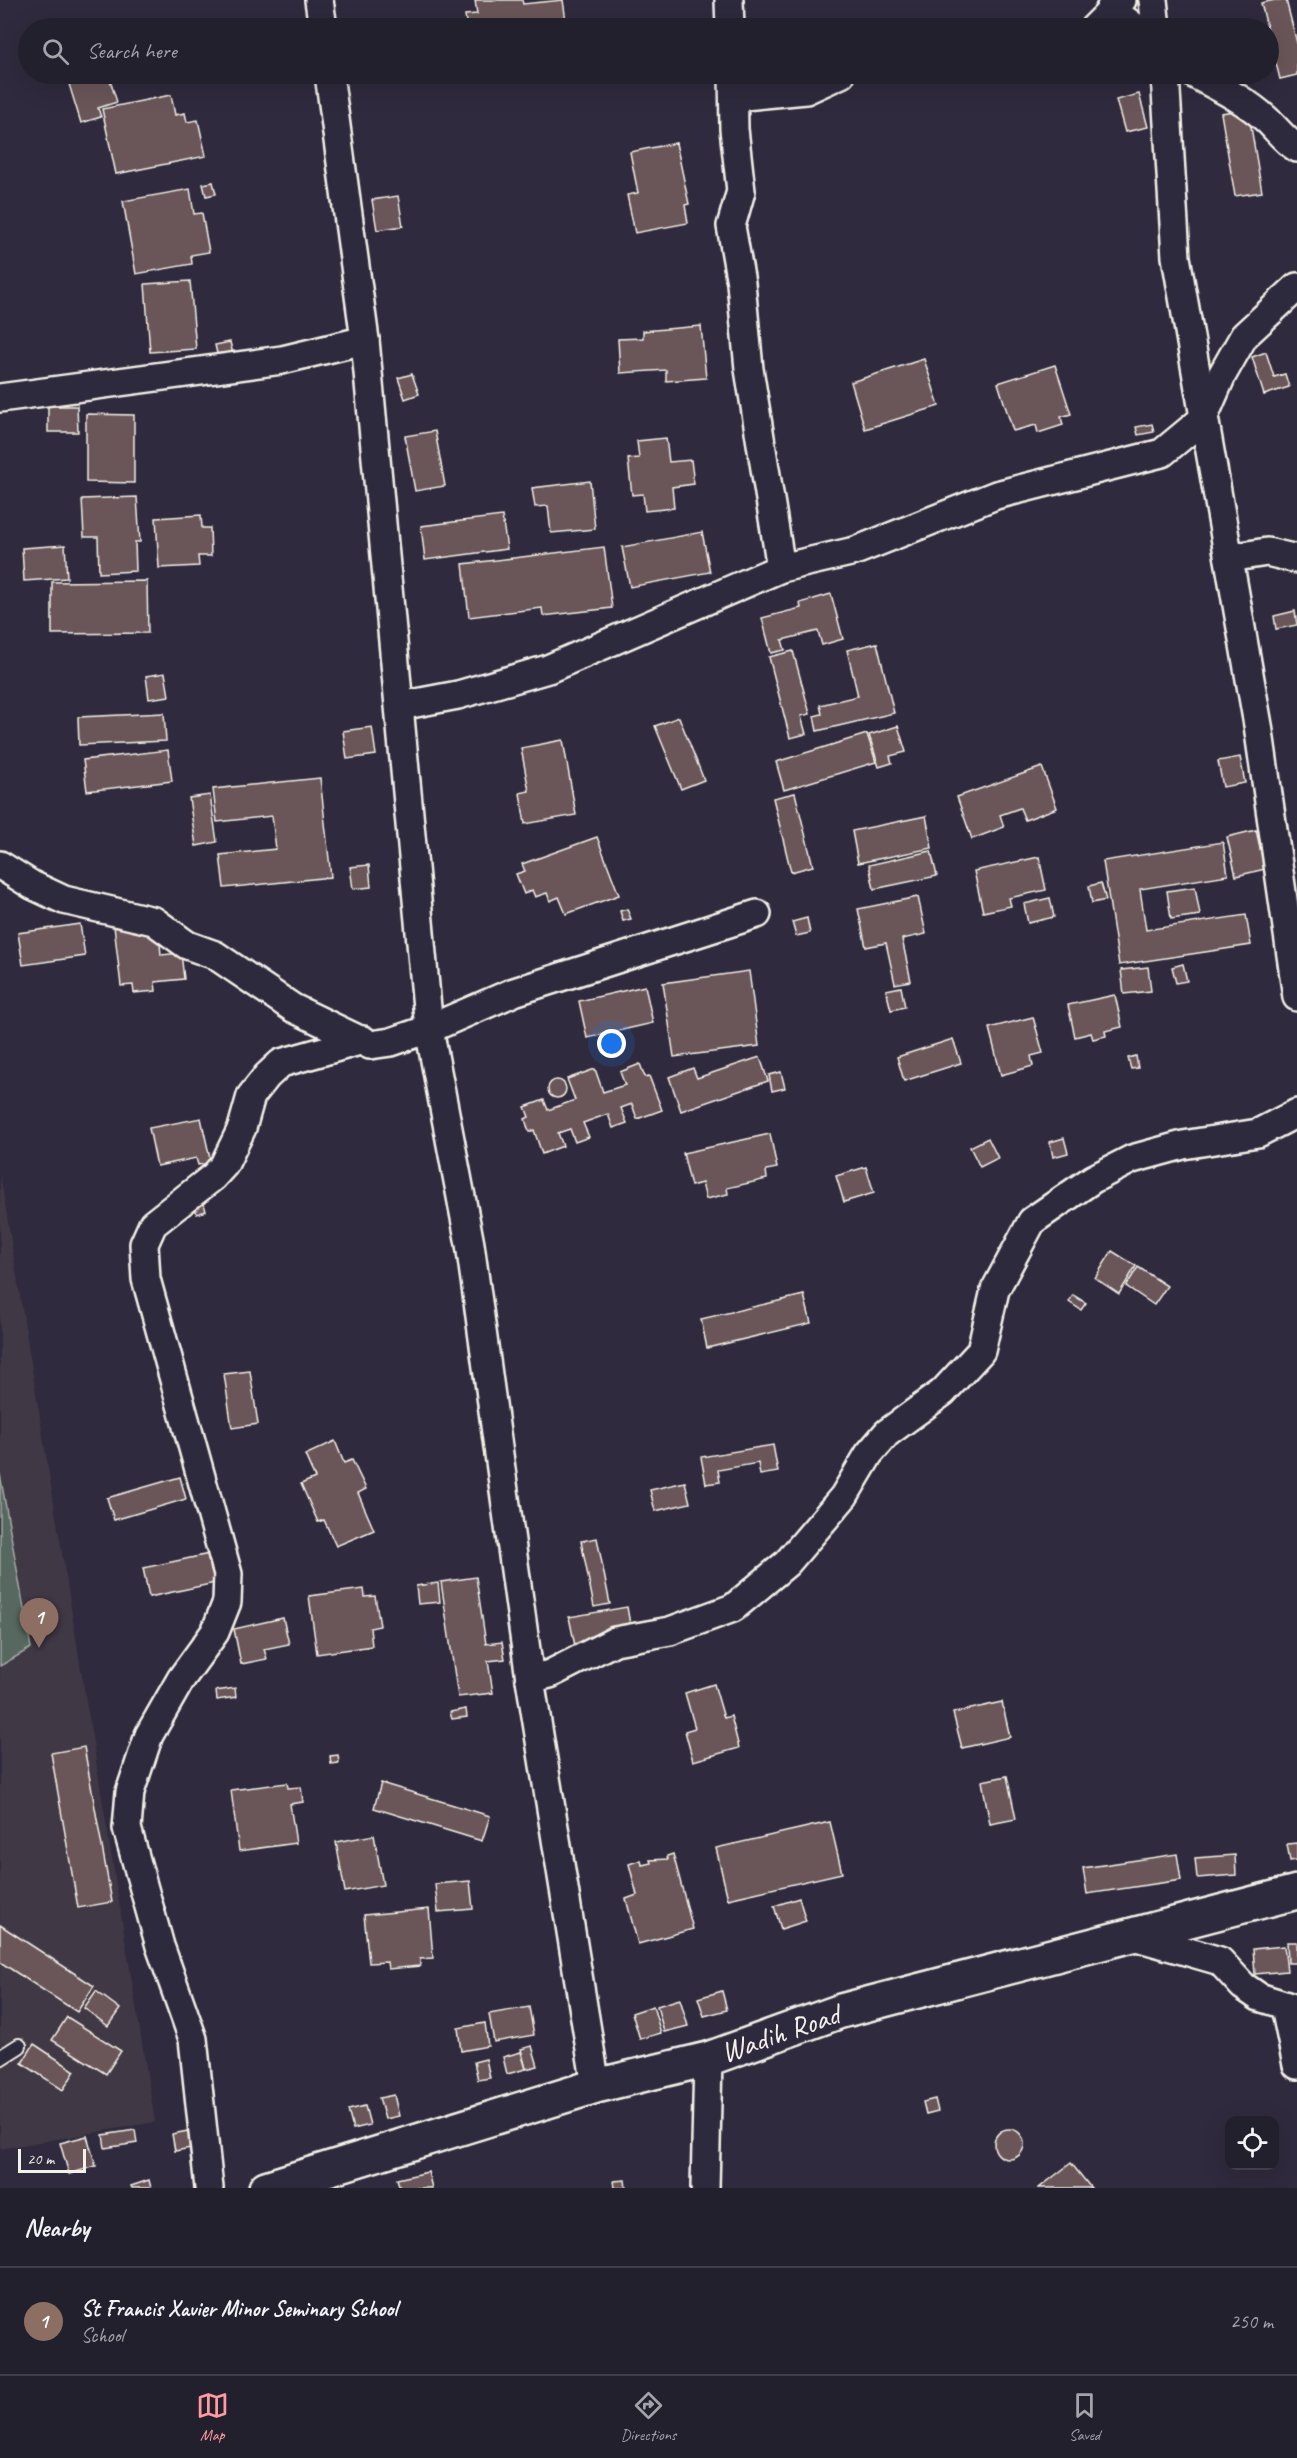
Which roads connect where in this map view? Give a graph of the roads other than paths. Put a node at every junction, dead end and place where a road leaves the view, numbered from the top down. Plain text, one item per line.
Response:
1 (319, 0) edge
2 (729, 0) edge
3 (1153, 0) edge
4 (322, 18) edge
5 (730, 18) edge
6 (1155, 18) edge
7 (330, 84) edge
8 (819, 84) edge
9 (1166, 84) edge
10 (1214, 84) edge
11 (734, 85) edge
12 (1297, 148) edge
13 (1297, 287) edge
14 (364, 340) junction
15 (0, 398) edge
16 (1203, 419) junction
17 (1229, 558) junction
18 (1297, 559) edge
19 (781, 568) junction
20 (400, 706) junction
21 (0, 864) edge
22 (757, 914) dead end
23 (1297, 997) edge
24 (429, 1029) junction
25 (363, 1040) junction
26 (1297, 1113) edge
27 (530, 1679) junction
28 (1297, 1892) edge
29 (1130, 1935) junction
30 (1291, 2008) edge
31 (19, 2046) dead end
32 (0, 2058) edge
33 (708, 2058) junction
34 (1297, 2065) edge
35 (596, 2086) junction
36 (208, 2188) edge
37 (266, 2188) edge
38 (705, 2188) edge

1 - 4 street
2 - 5 street
3 - 6 street
7 - 14 street
8 - 11 street
9 - 16 street
10 - 12 street
11 - 19 street
13 - 16 street
14 - 15 street
14 - 20 street
16 - 17 street
16 - 19 street
17 - 18 street
17 - 23 street
19 - 20 street
20 - 24 street
21 - 25 street
22 - 24 street
24 - 25 street
24 - 27 street
25 - 36 street
26 - 27 street
27 - 35 street
28 - 29 street, Wadih Road
29 - 30 street
29 - 33 street, Wadih Road
30 - 34 street
31 - 32 lane
33 - 35 street, Wadih Road
33 - 38 street
35 - 37 street, Wadih Road

